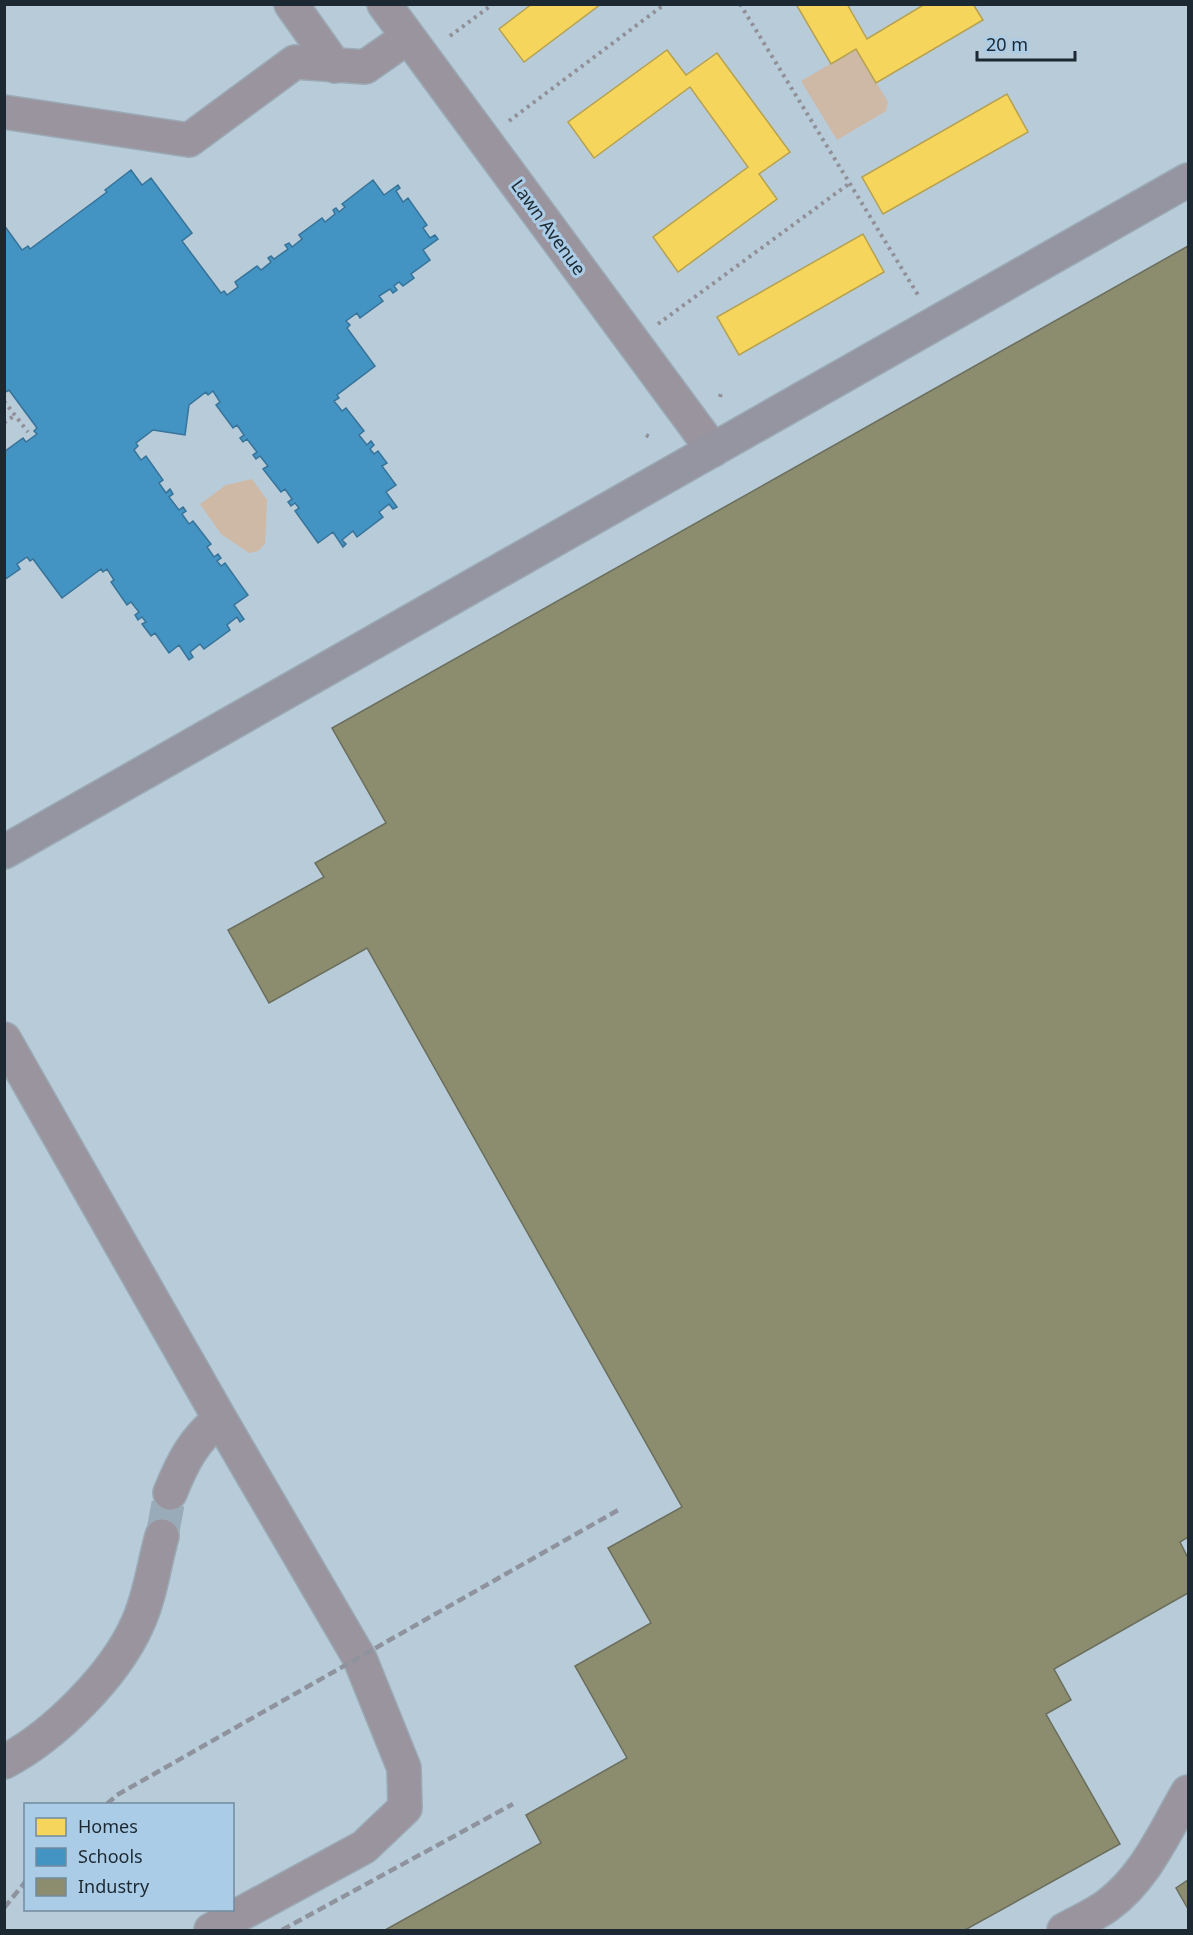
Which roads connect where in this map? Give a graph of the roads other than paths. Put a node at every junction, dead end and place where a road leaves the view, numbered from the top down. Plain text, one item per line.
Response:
1 (291, 4) edge
2 (384, 4) edge
3 (408, 37) junction
4 (335, 66) junction
5 (4, 112) edge
6 (1188, 180) edge
7 (713, 450) junction
8 (4, 852) edge
9 (4, 1039) edge
10 (220, 1419) junction
11 (170, 1493) tunnel mouth
12 (162, 1536) tunnel mouth
13 (4, 1762) edge
14 (1188, 1792) edge
15 (211, 1930) edge
16 (1064, 1930) edge

1 - 4 street
2 - 3 street, Lawn Avenue
3 - 4 street
3 - 7 street, Lawn Avenue
4 - 5 street
6 - 7 main road
7 - 8 main road
9 - 10 street
10 - 11 street
10 - 15 street
12 - 13 street
14 - 16 street

